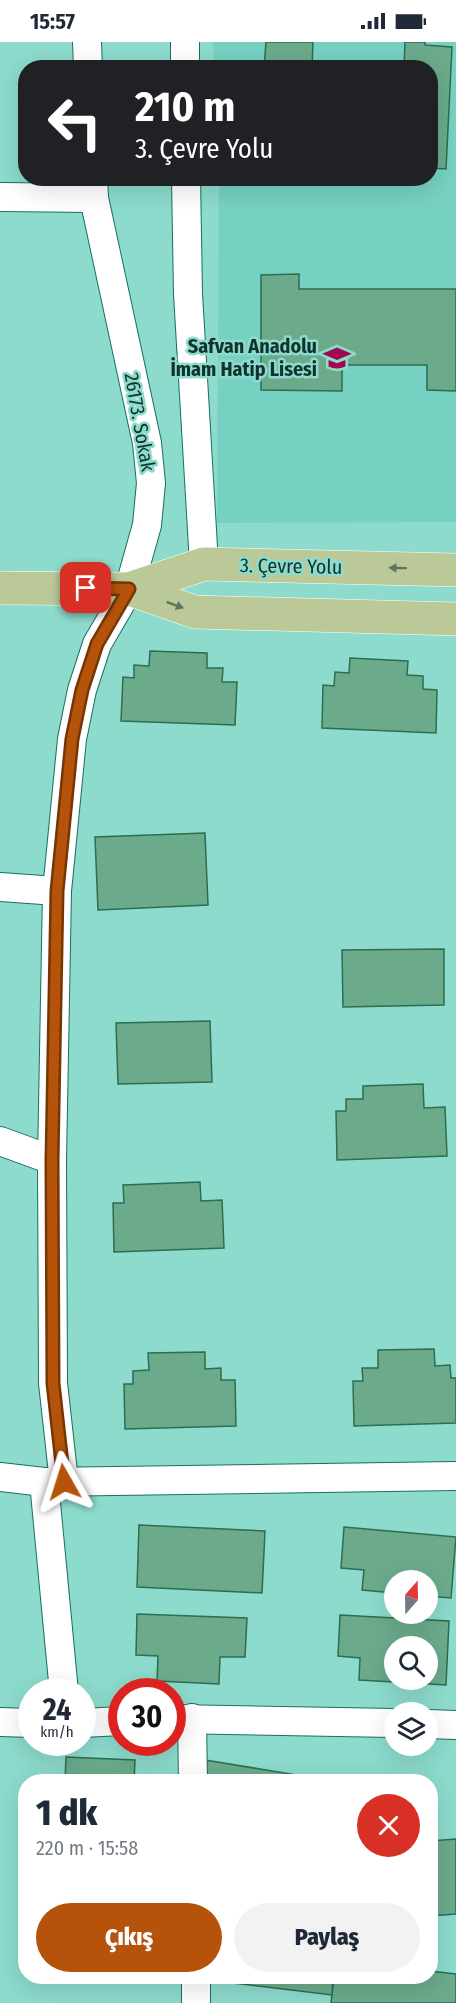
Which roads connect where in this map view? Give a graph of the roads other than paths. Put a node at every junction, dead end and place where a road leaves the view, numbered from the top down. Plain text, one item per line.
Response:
1 (87, 42) edge
2 (185, 42) edge
3 (88, 60) edge
4 (185, 60) edge
5 (186, 186) edge
6 (93, 188) edge
7 (0, 197) edge
8 (204, 564) junction
9 (456, 570) edge
10 (0, 588) edge
11 (129, 589) junction
12 (456, 619) edge
13 (0, 887) edge
14 (57, 891) junction
15 (0, 1141) edge
16 (52, 1160) junction
17 (456, 1476) edge
18 (0, 1477) edge
19 (54, 1482) junction
20 (63, 1678) edge
21 (186, 1718) edge
22 (0, 1722) edge
23 (18, 1723) edge
24 (384, 1723) edge
25 (438, 1724) edge
26 (456, 1725) edge
27 (186, 1741) edge
28 (192, 1774) edge
29 (196, 1984) edge
30 (196, 2003) edge

1 - 3 street
2 - 4 street
5 - 8 street
6 - 7 street
6 - 11 street, 26173. Sokak
9 -> 8 main road, 3. Çevre Yolu
8 - 11 main road, 3. Çevre Yolu
10 - 11 main road, 3. Çevre Yolu
11 -> 12 main road, 3. Çevre Yolu
11 - 14 street, 26173. Sokak
13 - 14 street
14 - 16 street, 26173. Sokak
15 - 16 street
16 - 19 street, 26173. Sokak
17 - 19 street
18 - 19 street
19 - 20 street, 26173. Sokak
21 - 24 street
22 - 23 street
25 - 26 street
27 - 28 street
29 - 30 street

